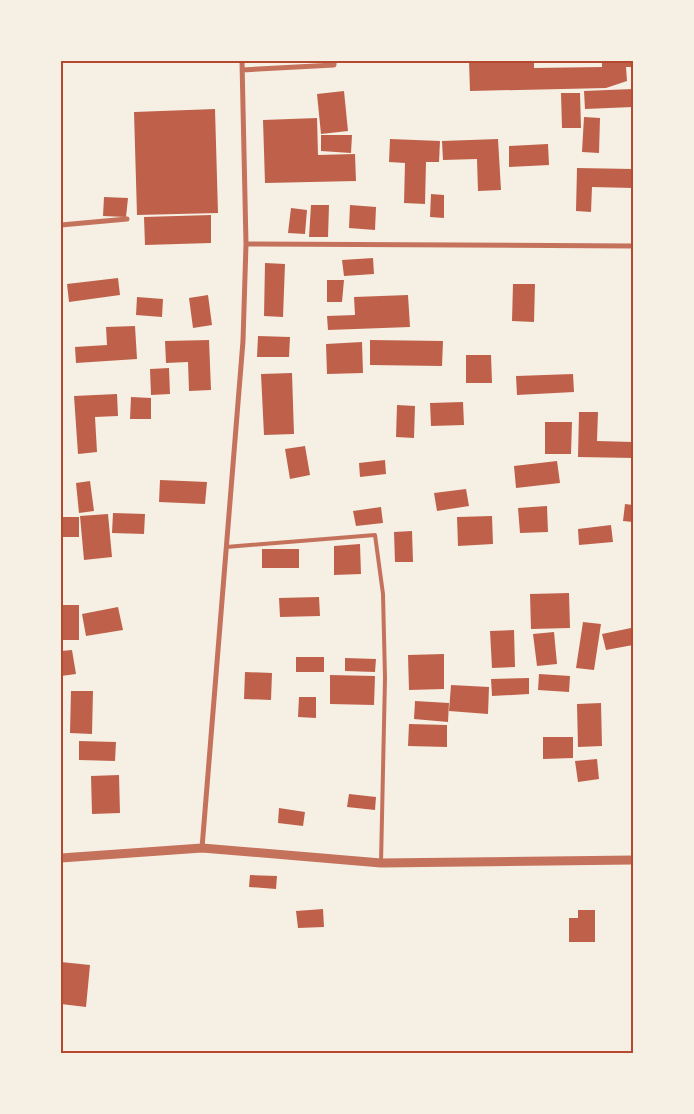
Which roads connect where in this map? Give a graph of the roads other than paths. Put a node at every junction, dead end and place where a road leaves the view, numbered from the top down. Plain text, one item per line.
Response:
1 (242, 61) edge
2 (334, 61) edge
3 (242, 70) junction
4 (127, 219) dead end
5 (61, 225) edge
6 (246, 244) junction
7 (633, 246) edge
8 (226, 547) junction
9 (202, 848) junction
10 (61, 858) edge
11 (633, 860) edge
12 (381, 863) junction

1 - 3 street
2 - 3 street
3 - 6 street
4 - 5 street
6 - 7 street
6 - 8 street
8 - 9 street
8 - 12 lane
9 - 10 street
9 - 12 street
11 - 12 street

